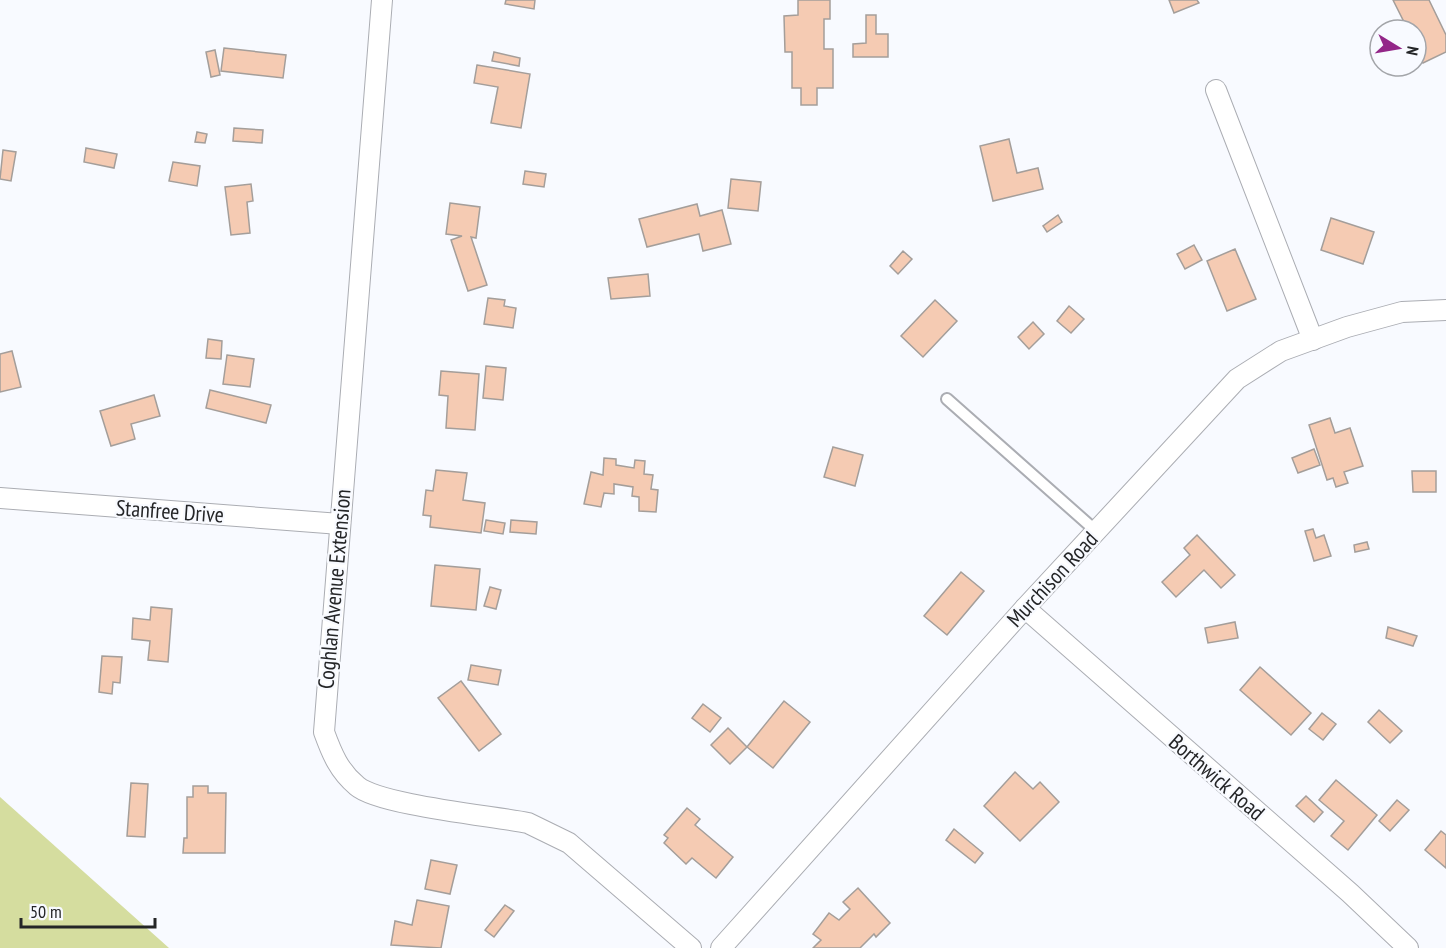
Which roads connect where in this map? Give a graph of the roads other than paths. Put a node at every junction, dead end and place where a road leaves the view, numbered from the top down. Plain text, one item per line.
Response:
1 (382, 0) edge
2 (1216, 90) dead end
3 (1446, 310) edge
4 (1313, 340) junction
5 (947, 399) dead end
6 (0, 498) edge
7 (340, 524) junction
8 (1096, 531) junction
9 (1025, 608) junction
10 (691, 948) edge
11 (721, 948) edge
12 (1408, 948) edge

1 - 7 street, Coghlan Avenue Extension
2 - 4 street
3 - 4 street, Murchison Road
4 - 8 street, Murchison Road
5 - 8 lane
6 - 7 street, Stanfree Drive
7 - 10 street, Coghlan Avenue Extension
8 - 9 street, Murchison Road
9 - 11 street, Murchison Road
9 - 12 street, Borthwick Road

